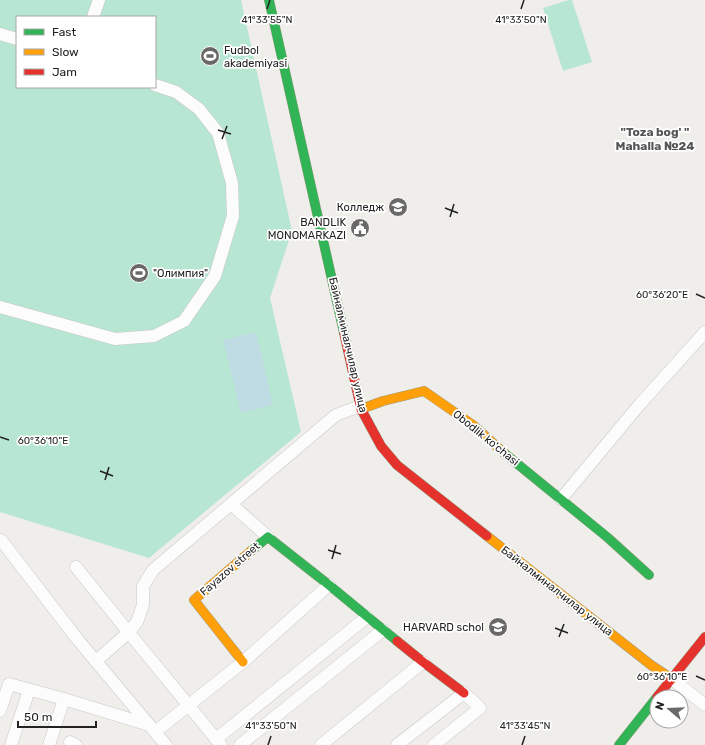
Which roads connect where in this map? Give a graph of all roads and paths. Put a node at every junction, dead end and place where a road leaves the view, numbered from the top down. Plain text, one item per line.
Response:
1 (99, 0) edge
2 (269, 0) edge
3 (93, 16) edge
4 (0, 34) edge
5 (16, 39) edge
6 (156, 85) edge
7 (0, 307) edge
8 (705, 332) edge
9 (360, 408) junction
10 (560, 499) junction
11 (230, 504) junction
12 (268, 537) junction
13 (0, 541) edge
14 (76, 566) dead end
15 (649, 575) dead end
16 (329, 585) junction
17 (367, 617) junction
18 (383, 630) junction
19 (129, 632) junction
20 (705, 637) edge
21 (96, 661) junction
22 (243, 662) junction
23 (423, 662) junction
24 (672, 679) junction
25 (664, 689) edge
26 (29, 690) junction
27 (464, 693) junction
28 (64, 699) junction
29 (705, 705) edge
30 (189, 706) junction
31 (649, 707) edge
32 (0, 711) edge
33 (152, 728) junction
34 (219, 742) edge
35 (11, 745) edge
36 (49, 745) edge
37 (165, 745) edge
38 (240, 745) edge
39 (321, 745) edge
40 (397, 745) edge
41 (434, 745) edge
42 (619, 745) edge

1 - 3 street
2 - 9 street, Байналминалчилар улица
4 - 5 street
6 - 7 street
8 - 10 street
9 - 10 street, Obodlik ko'chasi
9 - 11 street
9 - 24 street, Байналминалчилар улица
10 - 15 street, Obodlik ko'chasi
11 - 12 street
11 - 19 street
12 - 16 street, Fayazov street
12 - 22 street, Fayazov street
13 - 21 street
14 - 19 street
16 - 17 street, Fayazov street
16 - 22 street
17 - 18 street, Fayazov street
17 - 34 street
18 - 23 street, Fayazov street
18 - 38 street
19 - 21 street
19 - 30 street
20 - 24 street
21 - 33 street
22 - 30 street
23 - 27 street, Fayazov street
23 - 39 street
24 - 25 street
24 - 29 street, Байналминалчилар улица
26 - 28 street
26 - 32 street
26 - 35 street
27 - 40 street
27 - 41 street, Fayazov street
28 - 33 street
28 - 36 street
30 - 33 street
30 - 34 street
31 - 42 street
33 - 37 street

